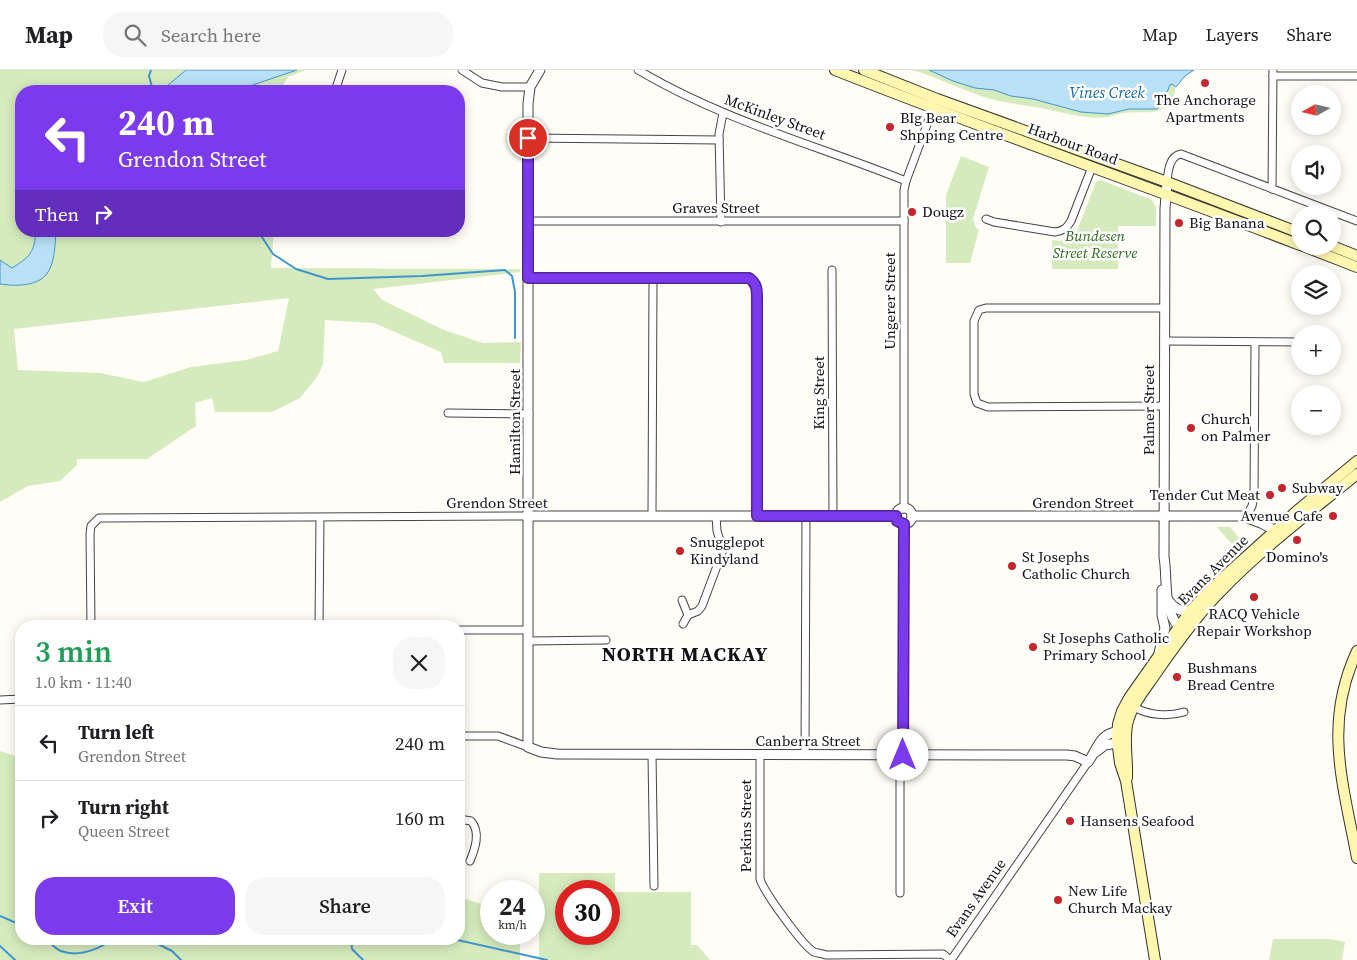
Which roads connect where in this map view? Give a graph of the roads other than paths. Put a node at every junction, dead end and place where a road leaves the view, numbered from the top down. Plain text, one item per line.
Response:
1 (342, 70) edge
2 (462, 70) edge
3 (540, 70) edge
4 (638, 70) edge
5 (835, 70) edge
6 (864, 70) edge
7 (1273, 73) edge
8 (1357, 76) edge
9 (337, 85) edge
10 (530, 87) junction
11 (935, 104) junction
12 (723, 113) junction
13 (528, 138) junction
14 (719, 140) junction
15 (1092, 167) junction
16 (906, 181) junction
17 (1167, 182) junction
18 (1272, 189) junction
19 (1166, 194) junction
20 (986, 219) dead end
21 (528, 221) junction
22 (904, 221) junction
23 (1357, 221) edge
24 (721, 222) junction
25 (1291, 230) edge
26 (1291, 242) edge
27 (1341, 250) edge
28 (1325, 255) edge
29 (1357, 256) edge
30 (1357, 267) edge
31 (832, 270) dead end
32 (528, 278) junction
33 (652, 278) junction
34 (1164, 308) junction
35 (1164, 341) junction
36 (1255, 342) junction
37 (1291, 342) edge
38 (1164, 406) junction
39 (448, 412) dead end
40 (529, 414) junction
41 (1355, 469) edge
42 (904, 508) junction
43 (528, 516) junction
44 (652, 516) junction
45 (716, 516) junction
46 (757, 516) junction
47 (896, 516) junction
48 (912, 516) junction
49 (806, 517) junction
50 (833, 517) junction
51 (1164, 517) junction
52 (320, 518) junction
53 (1250, 519) junction
54 (904, 524) junction
55 (1272, 537) junction
56 (1164, 557) junction
57 (1167, 597) junction
58 (682, 600) dead end
59 (1191, 610) junction
60 (688, 615) junction
61 (91, 620) edge
62 (319, 620) edge
63 (1164, 622) junction
64 (683, 624) dead end
65 (465, 630) edge
66 (528, 630) junction
67 (1181, 631) junction
68 (528, 640) junction
69 (606, 640) dead end
70 (1357, 651) edge
71 (1158, 657) junction
72 (15, 699) edge
73 (0, 700) edge
74 (1134, 706) junction
75 (1184, 712) dead end
76 (1155, 714) junction
77 (1126, 718) junction
78 (465, 736) edge
79 (1120, 739) junction
80 (528, 747) junction
81 (652, 755) junction
82 (760, 755) junction
83 (806, 755) junction
84 (901, 755) junction
85 (1088, 762) junction
86 (465, 820) edge
87 (1357, 858) edge
88 (470, 861) dead end
89 (654, 886) dead end
90 (900, 893) dead end
91 (950, 960) edge
92 (1156, 960) edge

1 - 9 street
2 - 10 street
3 - 10 street, Hamilton Street
4 - 12 street, McKinley Street
5 - 11 main road, Harbour Road
6 - 11 main road, Harbour Road
7 - 8 street
7 - 18 street
10 - 13 street, Hamilton Street
11 - 15 main road, Harbour Road
11 - 16 street, Ungerer Street
11 - 17 main road, Harbour Road
12 - 14 street
12 - 16 street, McKinley Street
13 - 14 street
13 - 21 street, Hamilton Street
14 - 24 street
15 - 19 main road, Harbour Road
15 - 20 street
16 - 22 street, Ungerer Street
17 - 18 street
17 - 19 street, Palmer Street
17 - 25 main road, Harbour Road
18 - 23 street
19 - 26 main road, Harbour Road
19 - 34 street, Palmer Street
21 - 24 street, Graves Street
21 - 32 street, Hamilton Street
22 - 24 street, Graves Street
22 - 42 street, Ungerer Street
27 - 29 main road
28 - 30 main road, Harbour Road
31 - 50 street, King Street
32 - 33 street
32 - 40 street, Hamilton Street
33 - 44 street
33 - 46 street
34 - 35 street, Palmer Street
34 - 38 street
35 - 36 street
35 - 38 street, Palmer Street
36 - 37 street
36 - 53 street
38 - 51 street, Palmer Street
39 - 40 street
40 - 43 street, Hamilton Street
41 - 55 main road, Evans Avenue
42 - 47 street
42 - 48 street
43 - 44 street, Grendon Street
43 - 52 street, Grendon Street
43 - 66 street, Hamilton Street
44 - 45 street, Grendon Street
45 - 46 street, Grendon Street
45 - 60 street
46 - 49 street, Grendon Street
47 - 50 street, Grendon Street
47 - 54 street
48 - 51 street, Grendon Street
48 - 54 street
49 - 50 street, Grendon Street
49 - 83 street
51 - 53 street, Grendon Street
51 - 56 street, Palmer Street
52 - 61 street, Grendon Street
52 - 62 street
53 - 55 street
54 - 84 street
55 - 59 main road, Evans Avenue
55 - 67 main road, Evans Avenue
56 - 57 street, Palmer Street
56 - 63 street
57 - 59 street
57 - 67 street, Palmer Street
58 - 60 street
59 - 67 main road, Evans Avenue
60 - 64 street
63 - 67 street
63 - 71 street
65 - 66 street
66 - 68 street, Hamilton Street
67 - 71 main road, Evans Avenue
67 - 74 main road, Evans Avenue
68 - 69 street
68 - 80 street, Hamilton Street
70 - 87 main road
71 - 77 main road, Evans Avenue
72 - 73 street
74 - 76 street
74 - 77 main road
75 - 76 street
76 - 77 street
77 - 79 main road, Evans Avenue
77 - 79 main road, Evans Avenue
78 - 80 street
79 - 85 street, Evans Avenue
79 - 92 main road
80 - 81 street, Canberra Street
81 - 82 street, Canberra Street
81 - 89 street
82 - 83 street, Canberra Street
82 - 91 street, Perkins Street
83 - 84 street, Canberra Street
84 - 85 street, Canberra Street
84 - 90 street
85 - 91 street, Evans Avenue
86 - 88 street

